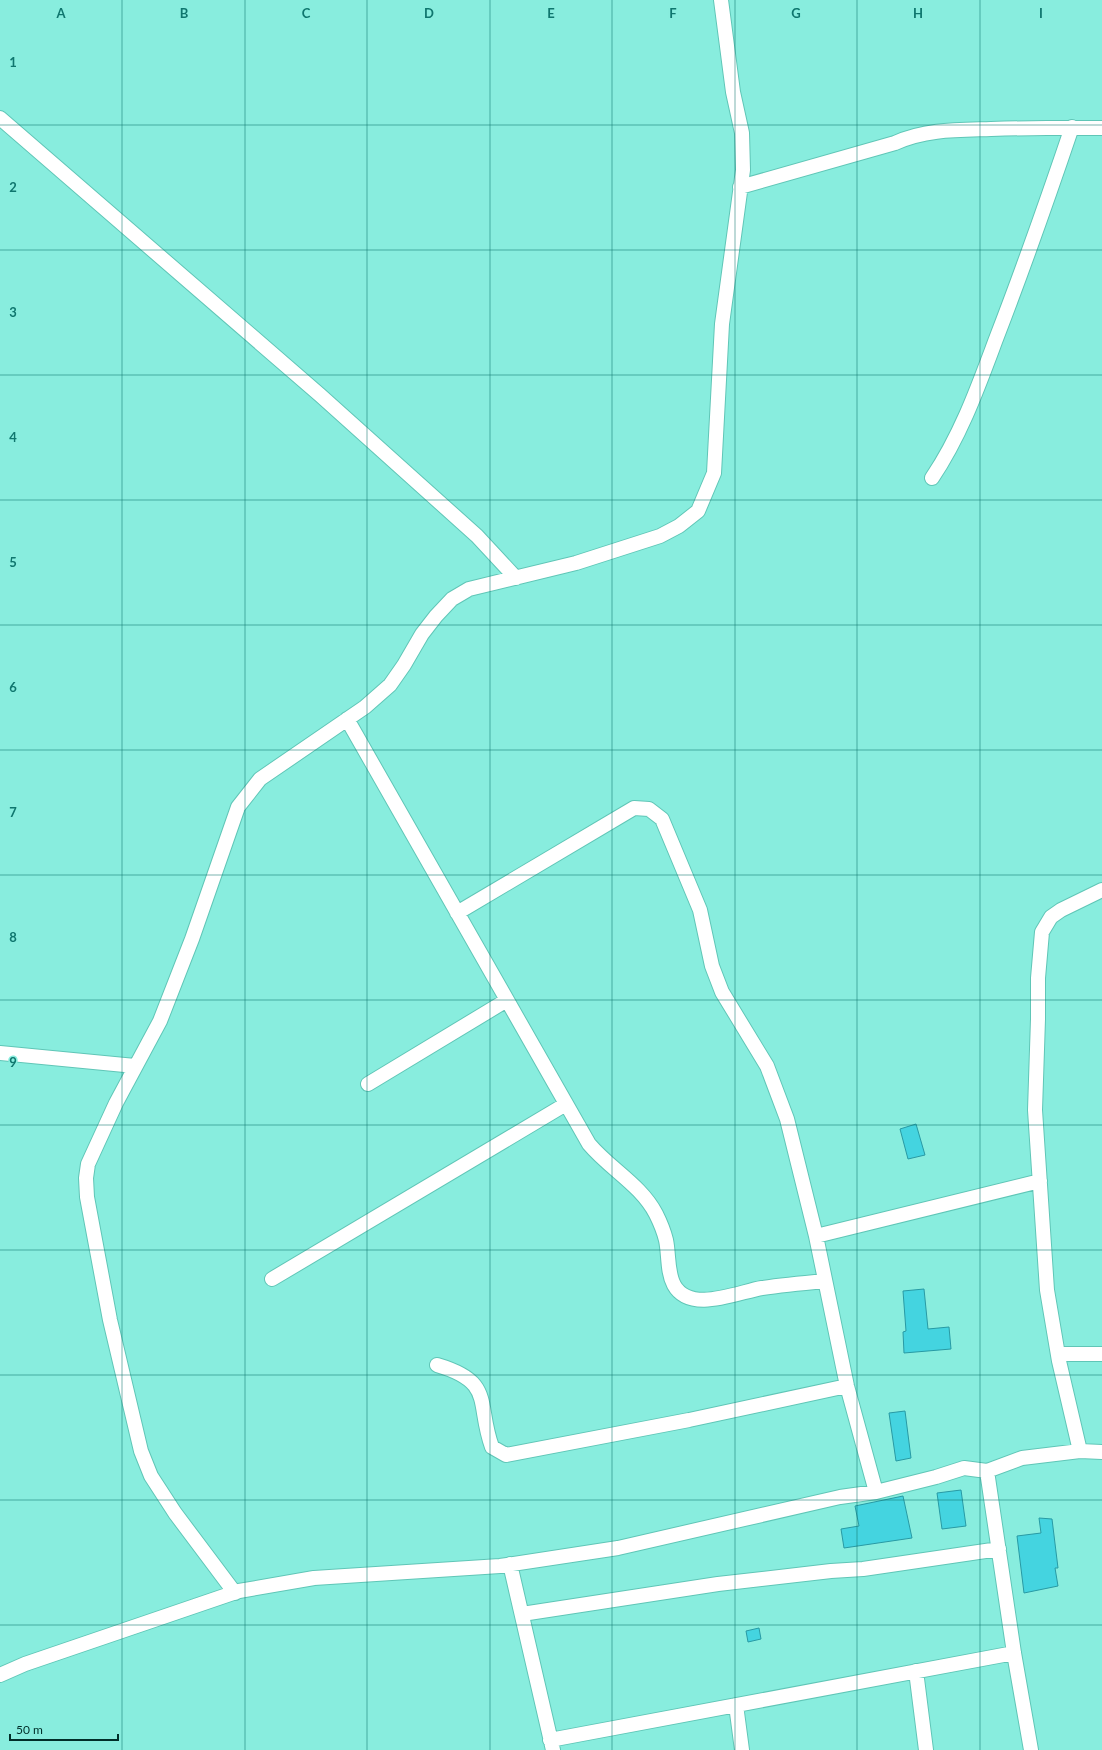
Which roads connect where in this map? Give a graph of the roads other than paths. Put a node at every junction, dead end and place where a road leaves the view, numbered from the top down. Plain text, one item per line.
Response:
1 (721, 0) edge
2 (0, 118) edge
3 (1072, 127) junction
4 (1102, 128) edge
5 (740, 187) junction
6 (932, 478) dead end
7 (516, 578) junction
8 (347, 719) junction
9 (1102, 890) edge
10 (457, 913) junction
11 (507, 1000) junction
12 (0, 1053) edge
13 (135, 1066) junction
14 (368, 1084) dead end
15 (566, 1104) junction
16 (1040, 1181) junction
17 (816, 1236) junction
18 (272, 1278) dead end
19 (825, 1281) junction
20 (1058, 1354) junction
21 (1102, 1354) edge
22 (437, 1365) dead end
23 (847, 1386) junction
24 (1080, 1451) junction
25 (1102, 1452) edge
26 (987, 1471) junction
27 (876, 1492) junction
28 (998, 1549) junction
29 (510, 1564) junction
30 (235, 1592) junction
31 (522, 1614) junction
32 (1014, 1653) junction
33 (916, 1672) junction
34 (0, 1675) edge
35 (736, 1705) junction
36 (552, 1745) edge
37 (742, 1750) edge
38 (926, 1750) edge
39 (1030, 1750) edge

1 - 5 street
2 - 7 street
3 - 4 street
3 - 5 street
3 - 6 street
5 - 7 street
7 - 8 street
8 - 10 street
8 - 13 street
9 - 16 street
10 - 11 street
10 - 17 street
11 - 14 street
11 - 15 street
12 - 13 street
13 - 30 street
15 - 18 street
15 - 19 street
16 - 17 street
16 - 20 street
17 - 19 street
19 - 23 street
20 - 21 street
20 - 24 street
22 - 23 street
23 - 27 street
24 - 25 street
24 - 26 street
26 - 27 street
26 - 28 street
27 - 29 street
28 - 31 street
28 - 32 street
29 - 30 street
29 - 31 street
30 - 34 street
31 - 36 street
32 - 33 street
32 - 39 street
33 - 35 street
33 - 38 street
35 - 36 street
35 - 37 street

